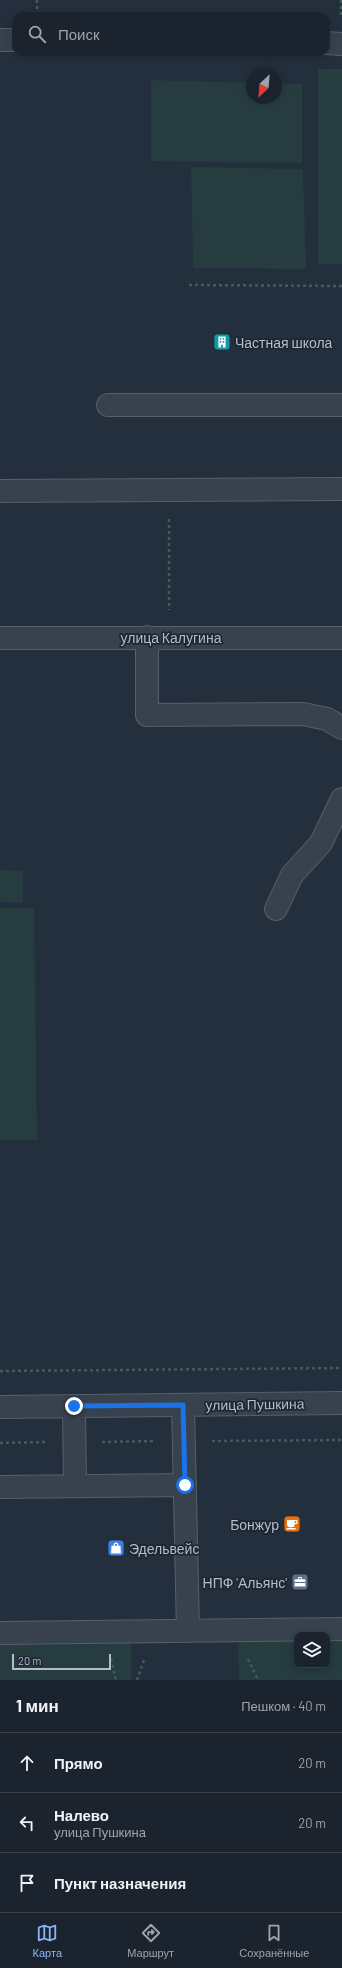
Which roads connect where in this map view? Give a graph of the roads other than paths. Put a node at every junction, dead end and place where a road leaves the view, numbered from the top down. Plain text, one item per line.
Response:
1 (0, 40) edge
2 (12, 40) edge
3 (330, 44) edge
4 (342, 44) edge
5 (108, 405) dead end
6 (342, 405) edge
7 (342, 489) edge
8 (0, 491) edge
9 (147, 637) junction
10 (0, 638) edge
11 (342, 638) edge
12 (342, 728) edge
13 (342, 799) edge
14 (276, 909) dead end
15 (342, 1403) edge
16 (183, 1405) junction
17 (74, 1406) junction
18 (0, 1407) edge
19 (185, 1485) junction
20 (75, 1486) junction
21 (0, 1487) edge
22 (342, 1629) edge
23 (188, 1631) junction
24 (0, 1633) edge

1 - 2 street
3 - 4 street
5 - 6 street
7 - 8 street
9 - 10 street, улица Калугина
9 - 11 street, улица Калугина
9 - 12 street
13 - 14 street
15 - 16 street, улица Пушкина
16 - 17 street, улица Пушкина
16 - 19 street
17 - 18 street, улица Пушкина
17 - 20 street
19 - 20 street
19 - 23 street
20 - 21 street
22 - 23 street
23 - 24 street

